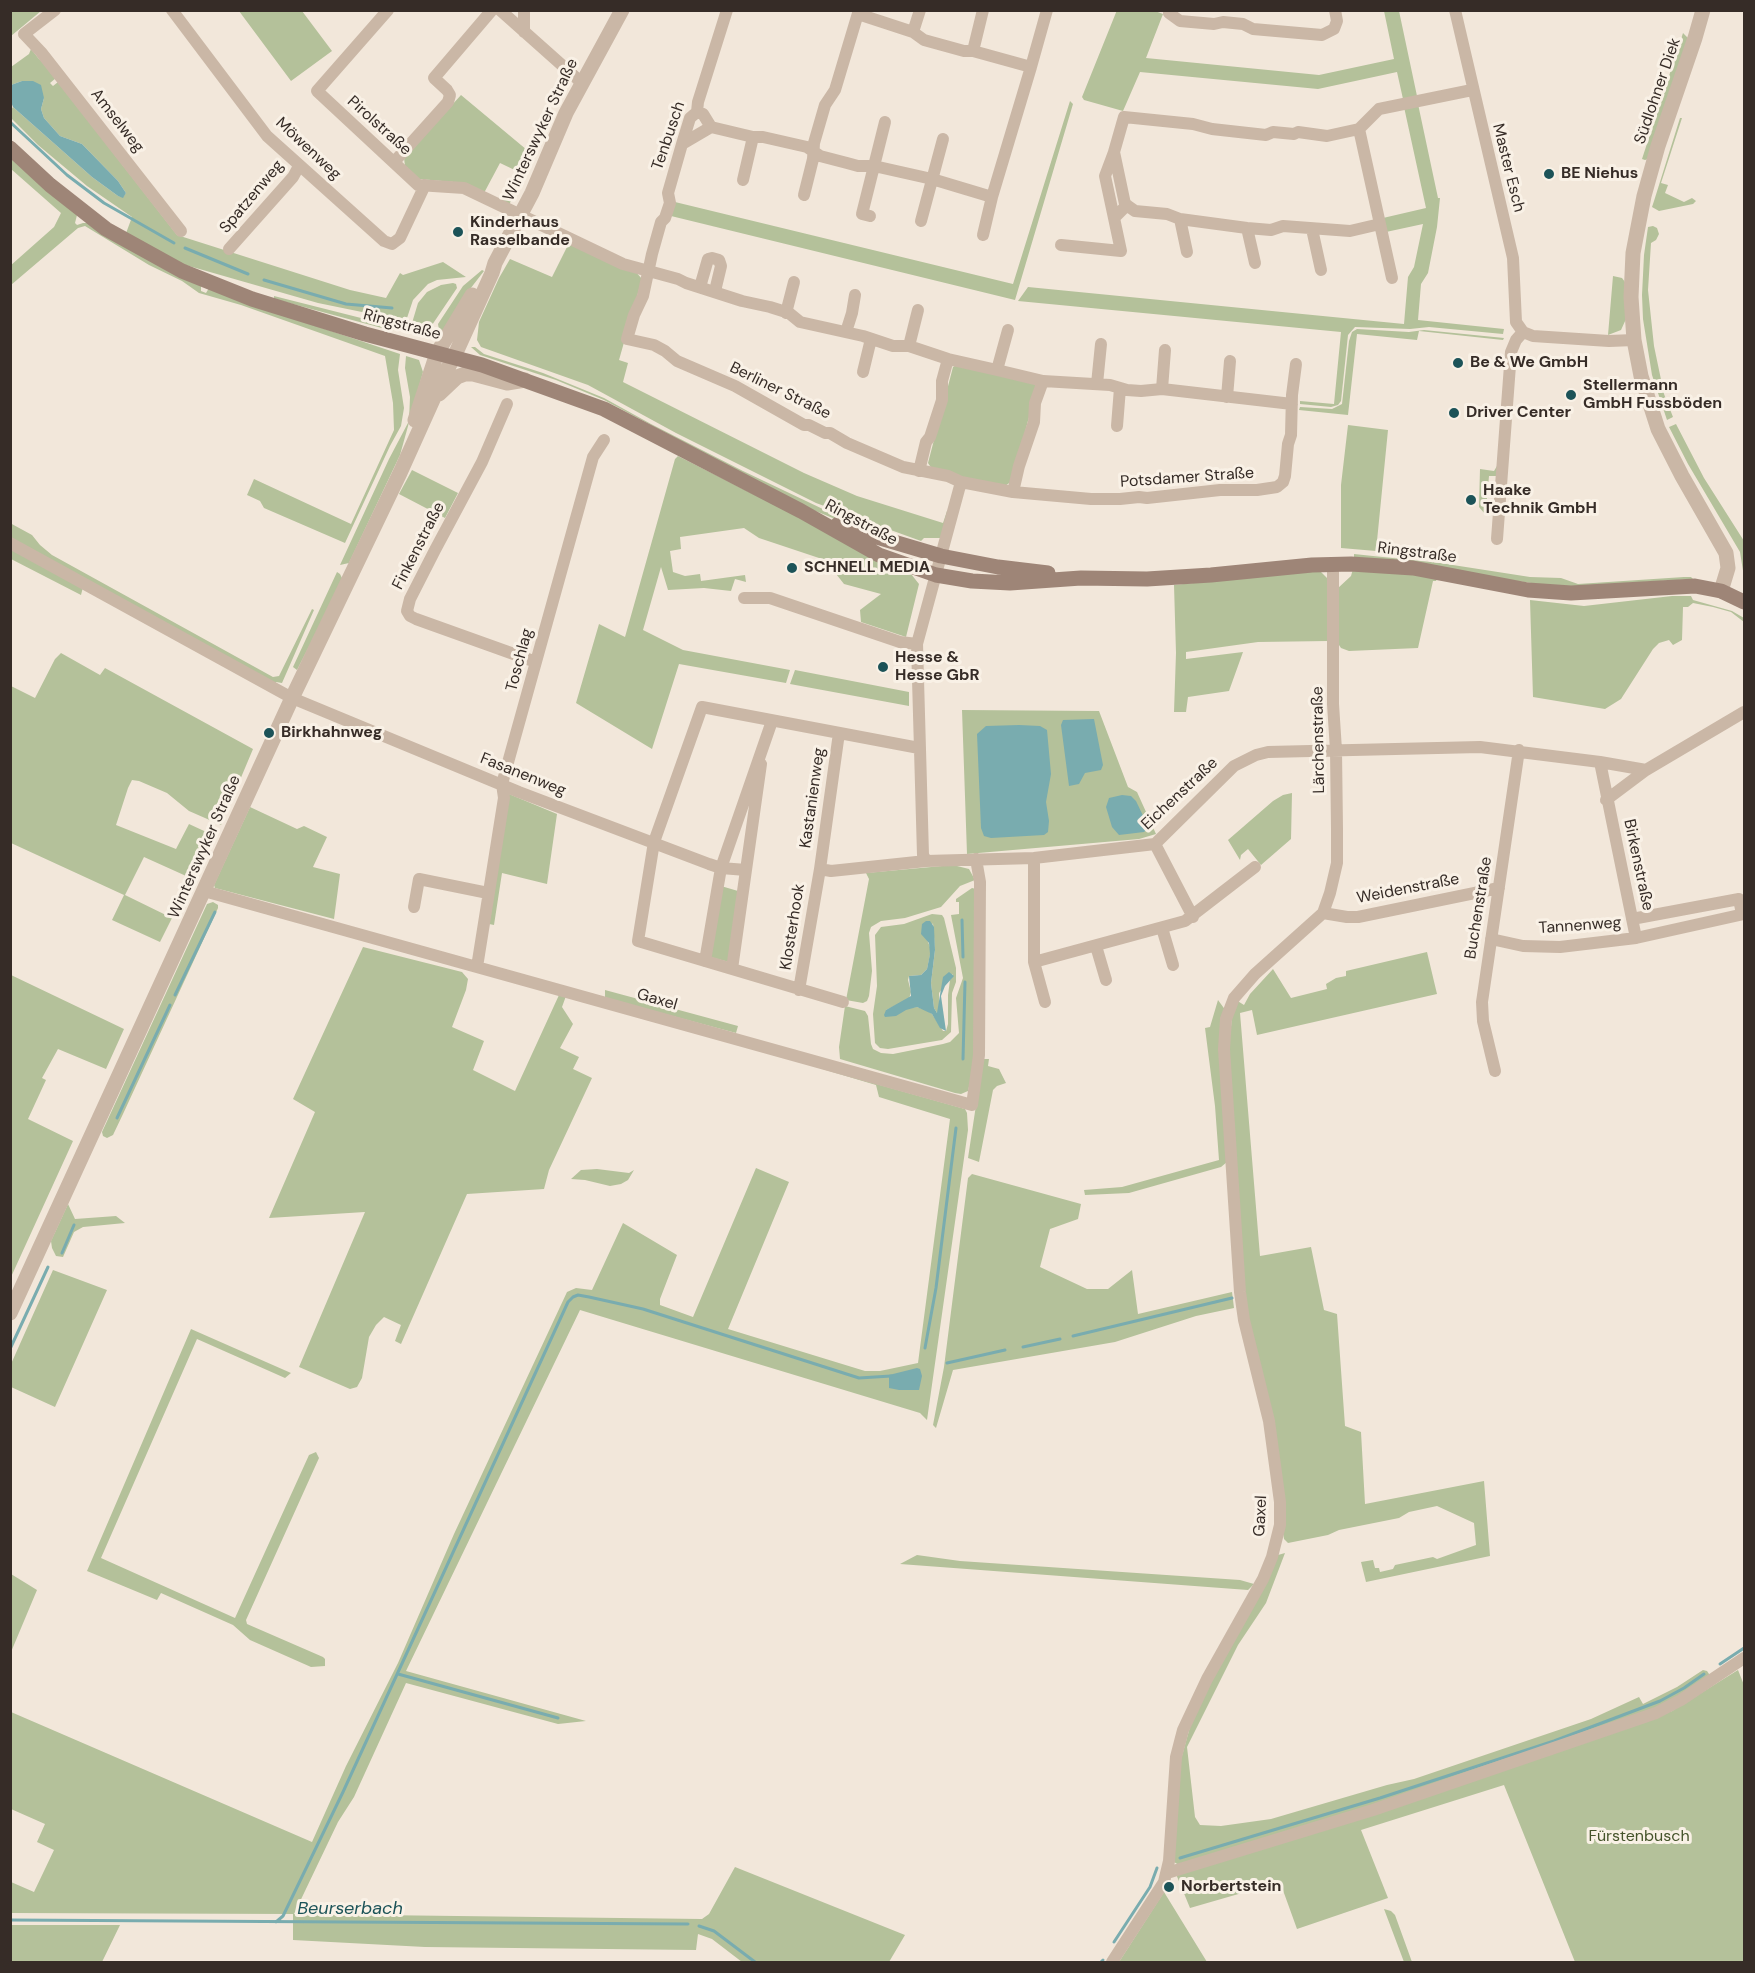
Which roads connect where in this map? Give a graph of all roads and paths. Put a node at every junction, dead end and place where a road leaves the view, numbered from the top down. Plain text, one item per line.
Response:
1 (55, 10) edge
2 (172, 10) edge
3 (388, 10) edge
4 (492, 10) edge
5 (500, 10) edge
6 (524, 10) edge
7 (622, 10) edge
8 (727, 10) edge
9 (920, 10) edge
10 (983, 10) edge
11 (1047, 10) edge
12 (1170, 10) edge
13 (1335, 10) edge
14 (1455, 10) edge
15 (1703, 10) edge
16 (858, 12) edge
17 (524, 32) junction
18 (913, 33) junction
19 (973, 51) junction
20 (1031, 67) junction
21 (582, 83) junction
22 (1472, 90) junction
23 (697, 112) junction
24 (885, 122) dead end
25 (711, 127) junction
26 (1359, 129) junction
27 (753, 138) junction
28 (943, 139) dead end
29 (682, 144) junction
30 (10, 148) edge
31 (813, 150) junction
32 (1113, 153) junction
33 (395, 161) junction
34 (299, 166) junction
35 (874, 166) junction
36 (932, 179) junction
37 (743, 180) dead end
38 (425, 185) junction
39 (804, 195) dead end
40 (992, 197) junction
41 (1127, 205) junction
42 (861, 214) dead end
43 (520, 216) junction
44 (1114, 218) junction
45 (1180, 219) junction
46 (921, 221) dead end
47 (1380, 224) junction
48 (1247, 228) junction
49 (1312, 229) junction
50 (181, 231) dead end
51 (983, 235) dead end
52 (1061, 245) dead end
53 (229, 249) dead end
54 (1186, 252) dead end
55 (495, 263) junction
56 (1255, 263) dead end
57 (1321, 270) dead end
58 (648, 272) junction
59 (1392, 278) dead end
60 (794, 282) dead end
61 (700, 287) junction
62 (715, 291) junction
63 (855, 295) dead end
64 (918, 310) dead end
65 (786, 313) junction
66 (1008, 330) dead end
67 (846, 332) junction
68 (1522, 332) junction
69 (627, 339) joint
70 (871, 339) junction
71 (1634, 340) junction
72 (1101, 344) dead end
73 (909, 346) junction
74 (1165, 350) dead end
75 (437, 353) junction
76 (454, 357) junction
77 (948, 359) junction
78 (1230, 361) dead end
79 (1296, 364) dead end
80 (997, 370) junction
81 (863, 372) dead end
82 (525, 380) junction
83 (1043, 381) junction
84 (1097, 384) junction
85 (1120, 388) junction
86 (1162, 389) junction
87 (1227, 397) junction
88 (435, 398) junction
89 (507, 404) dead end
90 (1292, 404) junction
91 (1117, 426) dead end
92 (604, 440) dead end
93 (919, 471) junction
94 (961, 482) junction
95 (392, 487) junction
96 (1013, 492) junction
97 (801, 511) junction
98 (1497, 539) dead end
99 (10, 543) edge
100 (941, 556) junction
101 (1333, 564) junction
102 (936, 575) junction
103 (1081, 578) junction
104 (1721, 591) junction
105 (744, 598) dead end
106 (1744, 602) edge
107 (917, 644) junction
108 (536, 662) junction
109 (292, 698) junction
110 (1744, 712) edge
111 (772, 721) junction
112 (839, 733) junction
113 (764, 742) junction
114 (919, 748) junction
115 (1336, 750) junction
116 (1519, 750) junction
117 (1600, 762) junction
118 (1646, 770) junction
119 (502, 784) junction
120 (1606, 800) junction
121 (654, 842) junction
122 (1155, 844) junction
123 (1034, 858) junction
124 (976, 859) junction
125 (926, 861) junction
126 (1255, 867) dead end
127 (721, 868) junction
128 (820, 869) junction
129 (746, 870) junction
130 (1499, 888) junction
131 (204, 891) junction
132 (488, 893) junction
133 (414, 907) dead end
134 (1323, 913) junction
135 (1743, 914) edge
136 (1193, 917) junction
137 (1632, 919) junction
138 (1162, 928) junction
139 (1636, 938) junction
140 (1491, 939) junction
141 (1096, 946) junction
142 (705, 961) junction
143 (1034, 962) junction
144 (1173, 965) dead end
145 (477, 967) junction
146 (732, 969) junction
147 (1106, 980) dead end
148 (800, 990) junction
149 (843, 1002) dead end
150 (1045, 1002) dead end
151 (1495, 1071) dead end
152 (10, 1313) edge
153 (1744, 1658) edge
154 (1167, 1873) junction
155 (1112, 1962) edge

1 - 50 street, Amselweg
2 - 34 street, Möwenweg
3 - 33 street, Pirolstraße
4 - 33 street
5 - 17 street
6 - 17 street
7 - 21 street, Winterswyker Straße
8 - 23 street, Tenbusch
9 - 18 street
10 - 19 street
11 - 20 street
12 - 13 street
14 - 22 street, Master Esch
15 - 71 street, Südlohner Diek
16 - 18 street
16 - 31 street
17 - 21 street
18 - 19 street
19 - 20 street
20 - 40 street
21 - 43 street, Winterswyker Straße
22 - 26 street
22 - 68 street, Master Esch
23 - 25 street
23 - 29 street, Tenbusch
24 - 35 street
25 - 27 street
25 - 29 street
26 - 32 street
26 - 47 street
27 - 31 street
27 - 37 street
28 - 36 street
29 - 58 street, Tenbusch
30 - 75 main road, Ringstraße
31 - 35 street
31 - 39 street
32 - 41 street
32 - 44 street
33 - 38 street, Pirolstraße
34 - 38 street, Möwenweg
34 - 53 street, Spatzenweg
35 - 36 street
35 - 42 street
36 - 40 street
36 - 46 street
38 - 43 street
40 - 51 street
41 - 44 street
41 - 45 street
43 - 55 street, Winterswyker Straße
43 - 58 street
44 - 52 street
45 - 48 street
45 - 54 street
47 - 49 street
47 - 59 street
48 - 49 street
48 - 56 street
49 - 57 street
55 - 75 street
55 - 76 street, Winterswyker Straße
58 - 61 street
58 - 69 street, Tenbusch
60 - 65 street
61 - 62 street
61 - 62 street
62 - 65 street
63 - 67 street
64 - 73 street
65 - 67 street
66 - 80 street
67 - 70 street
68 - 71 street
68 - 98 street
69 - 93 street, Berliner Straße
70 - 73 street
70 - 81 street
71 - 104 street, Südlohner Diek
72 - 84 street
73 - 77 street
74 - 86 street
75 - 76 main road, Ringstraße
75 - 95 street
76 - 82 main road, Ringstraße
76 - 88 street, Winterswyker Straße
77 - 80 street
77 - 93 street
78 - 87 street
79 - 90 street, Potsdamer Straße
80 - 83 street
82 - 88 street, Winterswyker Straße
82 - 97 main road, Ringstraße
83 - 84 street
83 - 96 street
84 - 85 street
85 - 86 street
85 - 91 street
86 - 87 street
87 - 90 street
88 - 95 street, Winterswyker Straße
89 - 108 street, Finkenstraße
90 - 96 street, Potsdamer Straße
92 - 108 street, Toschlag
93 - 94 street, Berliner Straße
94 - 96 street, Potsdamer Straße
94 - 100 street
95 - 109 street, Winterswyker Straße
97 - 100 main road, Ringstraße
97 - 102 main road, Ringstraße
99 - 109 street
100 - 102 street
100 - 103 main road, Ringstraße
101 - 103 main road, Ringstraße
101 - 104 main road, Ringstraße
101 - 115 street, Lärchenstraße
102 - 103 main road, Ringstraße
102 - 107 street
104 - 106 main road, Ringstraße
105 - 107 street
107 - 114 street
108 - 119 street, Toschlag
109 - 119 street, Fasanenweg
109 - 131 street, Winterswyker Straße
110 - 118 street
111 - 112 street, Kastanienweg
111 - 113 street
111 - 121 street, Kastanienweg
112 - 114 street, Kastanienweg
112 - 128 street, Kastanienweg
113 - 127 street
113 - 129 street
114 - 125 street
115 - 116 street, Eichenstraße
115 - 122 street, Eichenstraße
115 - 134 street, Lärchenstraße
116 - 117 street, Eichenstraße
116 - 130 street, Buchenstraße
117 - 118 street, Eichenstraße
117 - 120 street, Birkenstraße
118 - 120 street
119 - 121 street, Fasanenweg
119 - 132 street, Toschlag
120 - 137 street, Birkenstraße
121 - 127 street, Fasanenweg
121 - 142 street, Klosterhook
122 - 123 street, Eichenstraße
122 - 136 street
123 - 124 street, Eichenstraße
123 - 143 street
124 - 125 street, Eichenstraße
124 - 145 street, Gaxel
125 - 128 street, Kastanienweg
126 - 136 street
127 - 129 street, Fasanenweg
127 - 142 street
128 - 148 street, Klosterhook
129 - 146 street
130 - 134 street, Weidenstraße
130 - 140 street, Buchenstraße
131 - 145 street, Gaxel
131 - 152 street, Winterswyker Straße
132 - 133 street
132 - 145 street, Toschlag
134 - 154 street, Gaxel
135 - 137 street
135 - 139 street, Tannenweg
136 - 138 street
137 - 139 street, Birkenstraße
138 - 141 street
138 - 144 street
139 - 140 street, Tannenweg
140 - 151 street, Buchenstraße
141 - 143 street
141 - 147 street
142 - 146 street, Klosterhook
143 - 150 street
146 - 148 street, Klosterhook
148 - 149 street, Klosterhook
153 - 154 street
154 - 155 street, Gaxel

